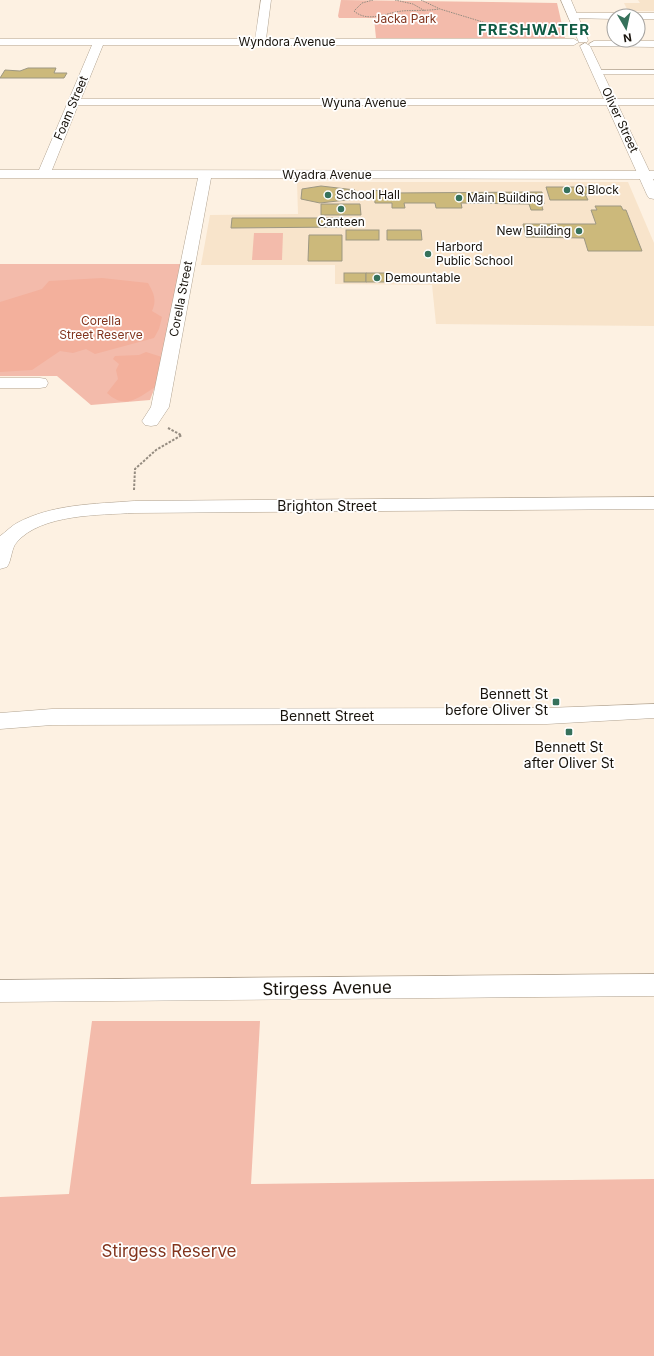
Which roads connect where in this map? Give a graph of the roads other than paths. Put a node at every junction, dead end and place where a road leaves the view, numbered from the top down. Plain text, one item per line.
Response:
1 (266, 0) edge
2 (566, 0) edge
3 (573, 16) junction
4 (654, 16) edge
5 (0, 42) edge
6 (99, 42) junction
7 (260, 42) junction
8 (584, 43) junction
9 (654, 44) edge
10 (597, 72) junction
11 (654, 72) edge
12 (74, 102) junction
13 (612, 102) junction
14 (654, 102) edge
15 (0, 174) edge
16 (44, 174) junction
17 (204, 175) junction
18 (650, 175) edge
19 (654, 195) edge
20 (0, 382) edge
21 (40, 383) dead end
22 (151, 421) dead end
23 (654, 503) edge
24 (4, 540) edge
25 (0, 563) edge
26 (654, 711) edge
27 (0, 721) edge
28 (654, 985) edge
29 (0, 991) edge

1 - 7 street
2 - 3 street, Oliver Street
3 - 4 street
3 - 8 street, Oliver Street
5 - 6 street, Wyndora Avenue
6 - 7 street, Wyndora Avenue
6 - 12 street, Foam Street
7 - 8 street, Wyndora Avenue
8 - 9 street, Wyndora Avenue
8 - 10 street, Oliver Street
10 - 11 lane
10 - 13 street, Oliver Street
12 - 13 street, Wyuna Avenue
12 - 16 street, Foam Street
13 - 14 street, Wyuna Avenue
13 - 18 street, Oliver Street
15 - 16 street, Wyadra Avenue
16 - 17 street, Wyadra Avenue
17 - 18 street, Wyadra Avenue
17 - 22 street, Corella Street
18 - 19 street, Oliver Street
20 - 21 street
23 - 24 street, Brighton Street
24 - 25 street
26 - 27 street, Bennett Street
28 - 29 street, Stirgess Avenue

